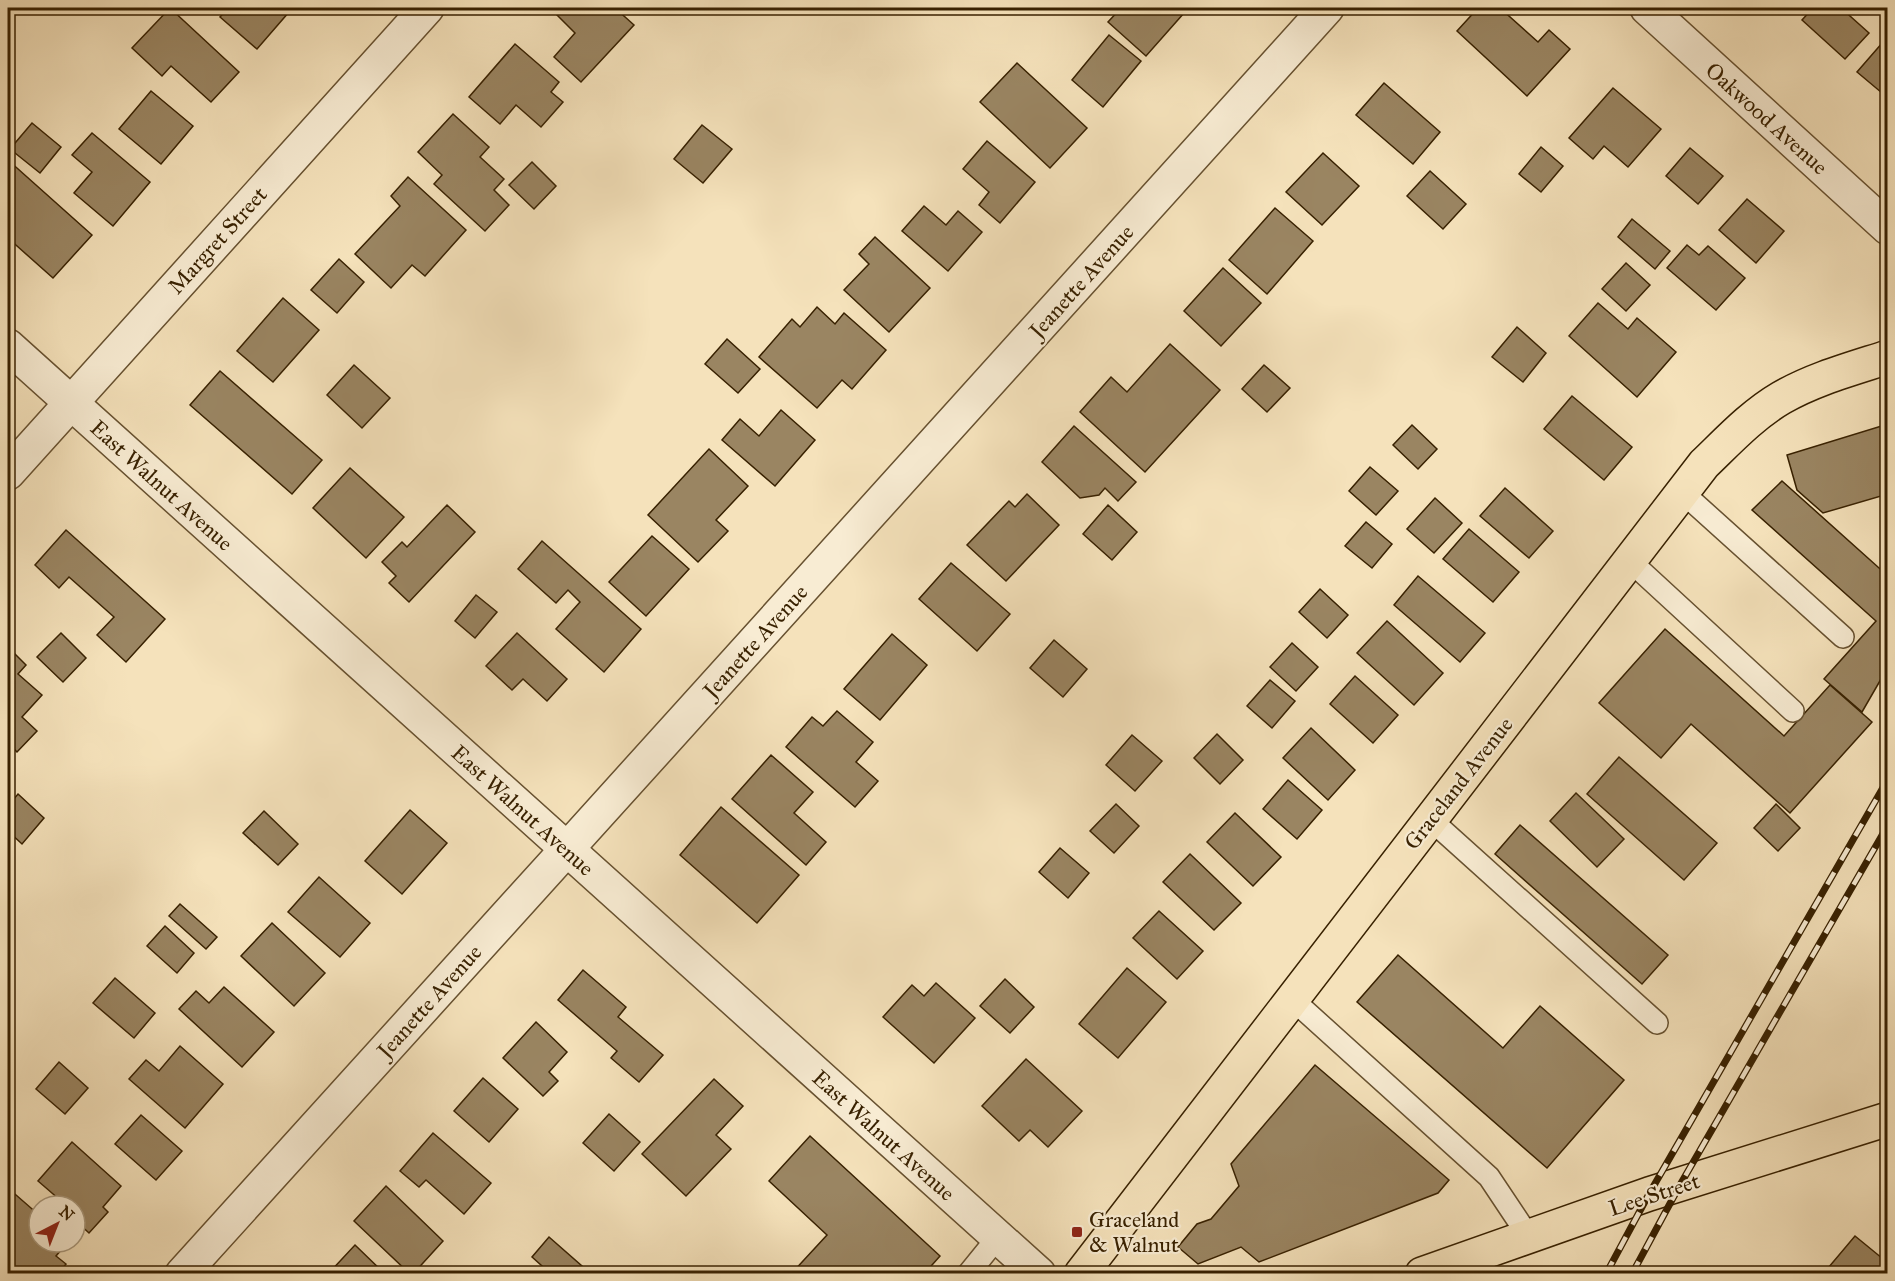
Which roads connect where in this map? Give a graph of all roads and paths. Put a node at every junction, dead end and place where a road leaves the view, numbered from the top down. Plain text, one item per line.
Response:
1 (427, 8) edge
2 (1327, 8) edge
3 (1647, 8) edge
4 (1887, 228) edge
5 (8, 346) edge
6 (1887, 357) edge
7 (70, 403) junction
8 (8, 473) edge
9 (1682, 492) junction
10 (1629, 560) junction
11 (1843, 637) dead end
12 (1793, 711) dead end
13 (1431, 819) junction
14 (567, 849) junction
15 (1292, 999) junction
16 (1657, 1023) dead end
17 (1887, 1119) edge
18 (998, 1237) junction
19 (1529, 1237) junction
20 (1471, 1266) edge
21 (182, 1274) edge
22 (968, 1274) edge
23 (1038, 1274) edge
24 (1081, 1274) edge
25 (1422, 1274) edge

1 - 7 street, Margret Street
2 - 14 street, Jeanette Avenue
3 - 4 street, Oakwood Avenue
5 - 7 street, East Walnut Avenue
6 - 9 main road, Graceland Avenue
7 - 8 street, Margret Street
7 - 14 street, East Walnut Avenue
9 - 10 main road, Graceland Avenue
9 - 11 lane
10 - 12 lane
10 - 13 main road, Graceland Avenue
13 - 15 main road, Graceland Avenue
13 - 16 lane
14 - 18 street, East Walnut Avenue
14 - 21 street, Jeanette Avenue
15 - 19 lane
15 - 24 main road, Graceland Avenue
17 - 19 main road, Lee Street
18 - 22 lane
18 - 23 street, East Walnut Avenue
19 - 20 main road, Lee Street
20 - 25 main road, Lee Street

